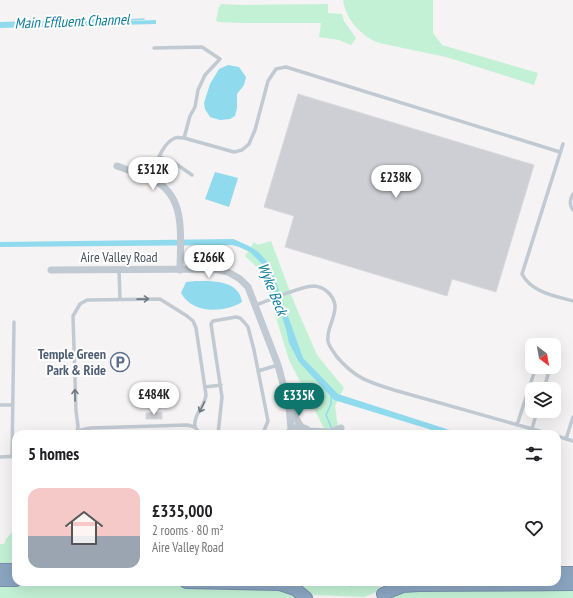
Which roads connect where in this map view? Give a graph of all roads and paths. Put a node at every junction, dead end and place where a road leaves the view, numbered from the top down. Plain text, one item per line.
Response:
1 (154, 48) dead end
2 (184, 138) junction
3 (563, 144) dead end
4 (560, 152) junction
5 (160, 157) junction
6 (117, 166) dead end
7 (192, 175) dead end
8 (150, 179) junction
9 (573, 194) edge
10 (573, 210) edge
11 (119, 269) junction
12 (50, 270) dead end
13 (180, 270) junction
14 (120, 299) junction
15 (573, 301) edge
16 (256, 305) junction
17 (14, 322) dead end
18 (278, 365) junction
19 (258, 371) junction
20 (534, 374) edge
21 (220, 385) junction
22 (205, 387) junction
23 (0, 405) edge
24 (13, 405) junction
25 (289, 406) junction
26 (573, 417) edge
27 (535, 418) edge
28 (517, 425) junction
29 (195, 427) junction
30 (301, 427) junction
31 (341, 428) dead end
32 (532, 429) junction
33 (13, 430) edge
34 (78, 430) edge
35 (81, 430) edge
36 (197, 430) edge
37 (219, 430) edge
38 (264, 430) edge
39 (289, 430) edge
40 (294, 430) edge
41 (307, 430) edge
42 (335, 430) edge
43 (536, 430) edge
44 (561, 437) edge
45 (566, 439) junction
46 (573, 441) edge
47 (12, 456) edge
48 (0, 457) edge
49 (0, 570) edge
50 (12, 570) edge
51 (561, 573) edge
52 (573, 573) edge
53 (0, 580) edge
54 (12, 580) edge
55 (561, 584) edge
56 (573, 584) edge
57 (286, 586) edge
58 (385, 586) edge
59 (403, 586) edge
60 (301, 591) edge
61 (381, 596) edge

1 - 2 lane
2 - 4 lane
2 - 5 lane
3 - 4 lane
4 - 15 lane
5 - 7 lane
5 - 8 lane
6 - 8 street
8 - 13 street
9 - 10 lane
11 - 12 street, Aire Valley Road
11 - 13 street, Aire Valley Road
11 - 14 lane
13 - 16 street, Aire Valley Road
14 -> 22 lane
34 -> 14 lane
16 - 18 street, Aire Valley Road
16 - 28 lane
17 - 24 lane
18 - 19 lane
18 - 25 street, Aire Valley Road
19 - 21 lane
19 - 38 lane
20 - 28 lane
21 - 22 lane
21 - 37 lane
22 -> 29 lane
23 - 24 lane
24 - 33 lane
25 - 30 street, Aire Valley Road
25 - 39 street, Aire Valley Road
26 - 45 lane
27 - 32 lane
28 - 32 lane
29 - 35 lane
29 - 36 lane
30 - 40 street, Aire Valley Road
30 - 41 street
31 - 42 street
32 - 43 lane
44 - 45 lane
45 - 46 lane
47 - 48 lane
49 - 50 highway
51 - 52 highway
53 - 54 highway
55 - 56 highway
57 - 60 highway
58 - 61 highway
59 - 61 highway

